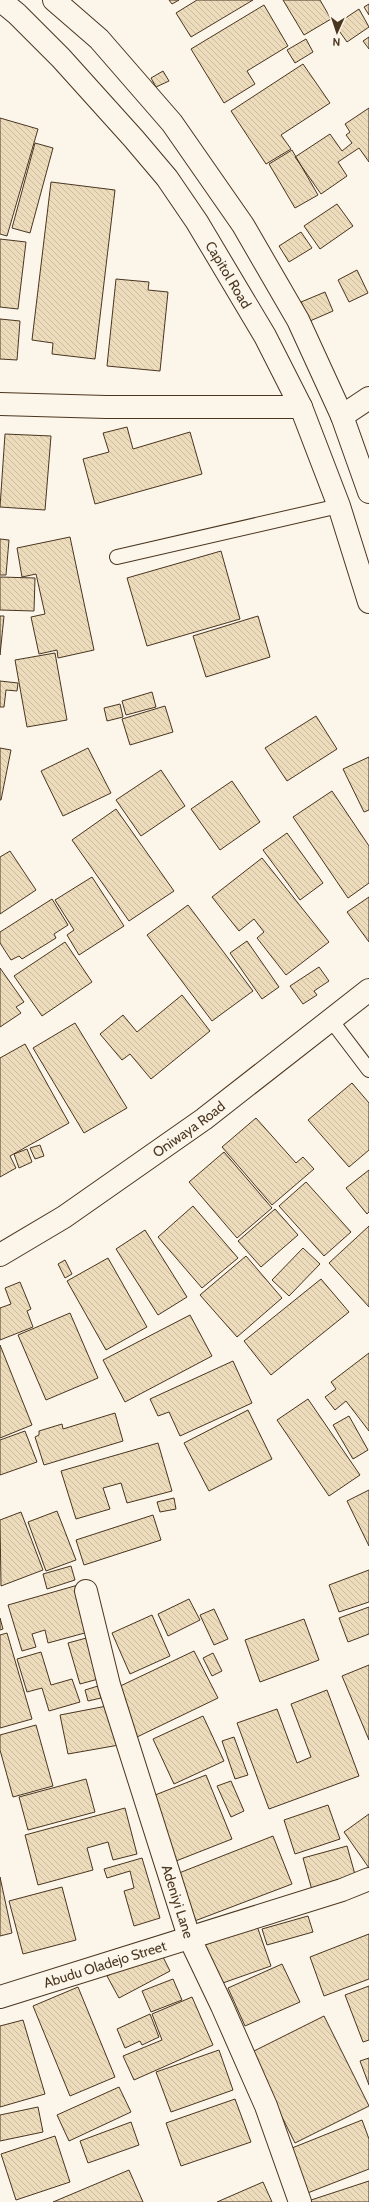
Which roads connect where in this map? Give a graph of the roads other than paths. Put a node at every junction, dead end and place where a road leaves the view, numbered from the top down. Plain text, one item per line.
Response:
1 (0, 0) edge
2 (54, 0) edge
3 (369, 398) edge
4 (0, 404) edge
5 (300, 407) junction
6 (342, 416) junction
7 (369, 492) edge
8 (339, 506) junction
9 (117, 557) dead end
10 (369, 602) edge
11 (369, 990) edge
12 (331, 1020) junction
13 (369, 1070) edge
14 (0, 1255) edge
15 (86, 1591) dead end
16 (369, 1879) edge
17 (189, 1937) junction
18 (0, 1997) edge
19 (300, 2202) edge

1 - 5 main road, Capitol Road
2 - 6 main road
3 - 6 main road
4 - 5 main road
5 - 8 main road, Capitol Road
6 - 7 main road
8 - 9 lane
8 - 10 main road, Capitol Road
11 - 12 main road, Oniwaya Road
12 - 13 lane
12 - 14 main road, Oniwaya Road
15 - 17 main road, Adeniyi Lane
16 - 17 main road, Abudu Oladejo Street
17 - 18 main road, Abudu Oladejo Street
17 - 19 main road, Adeniyi Lane

